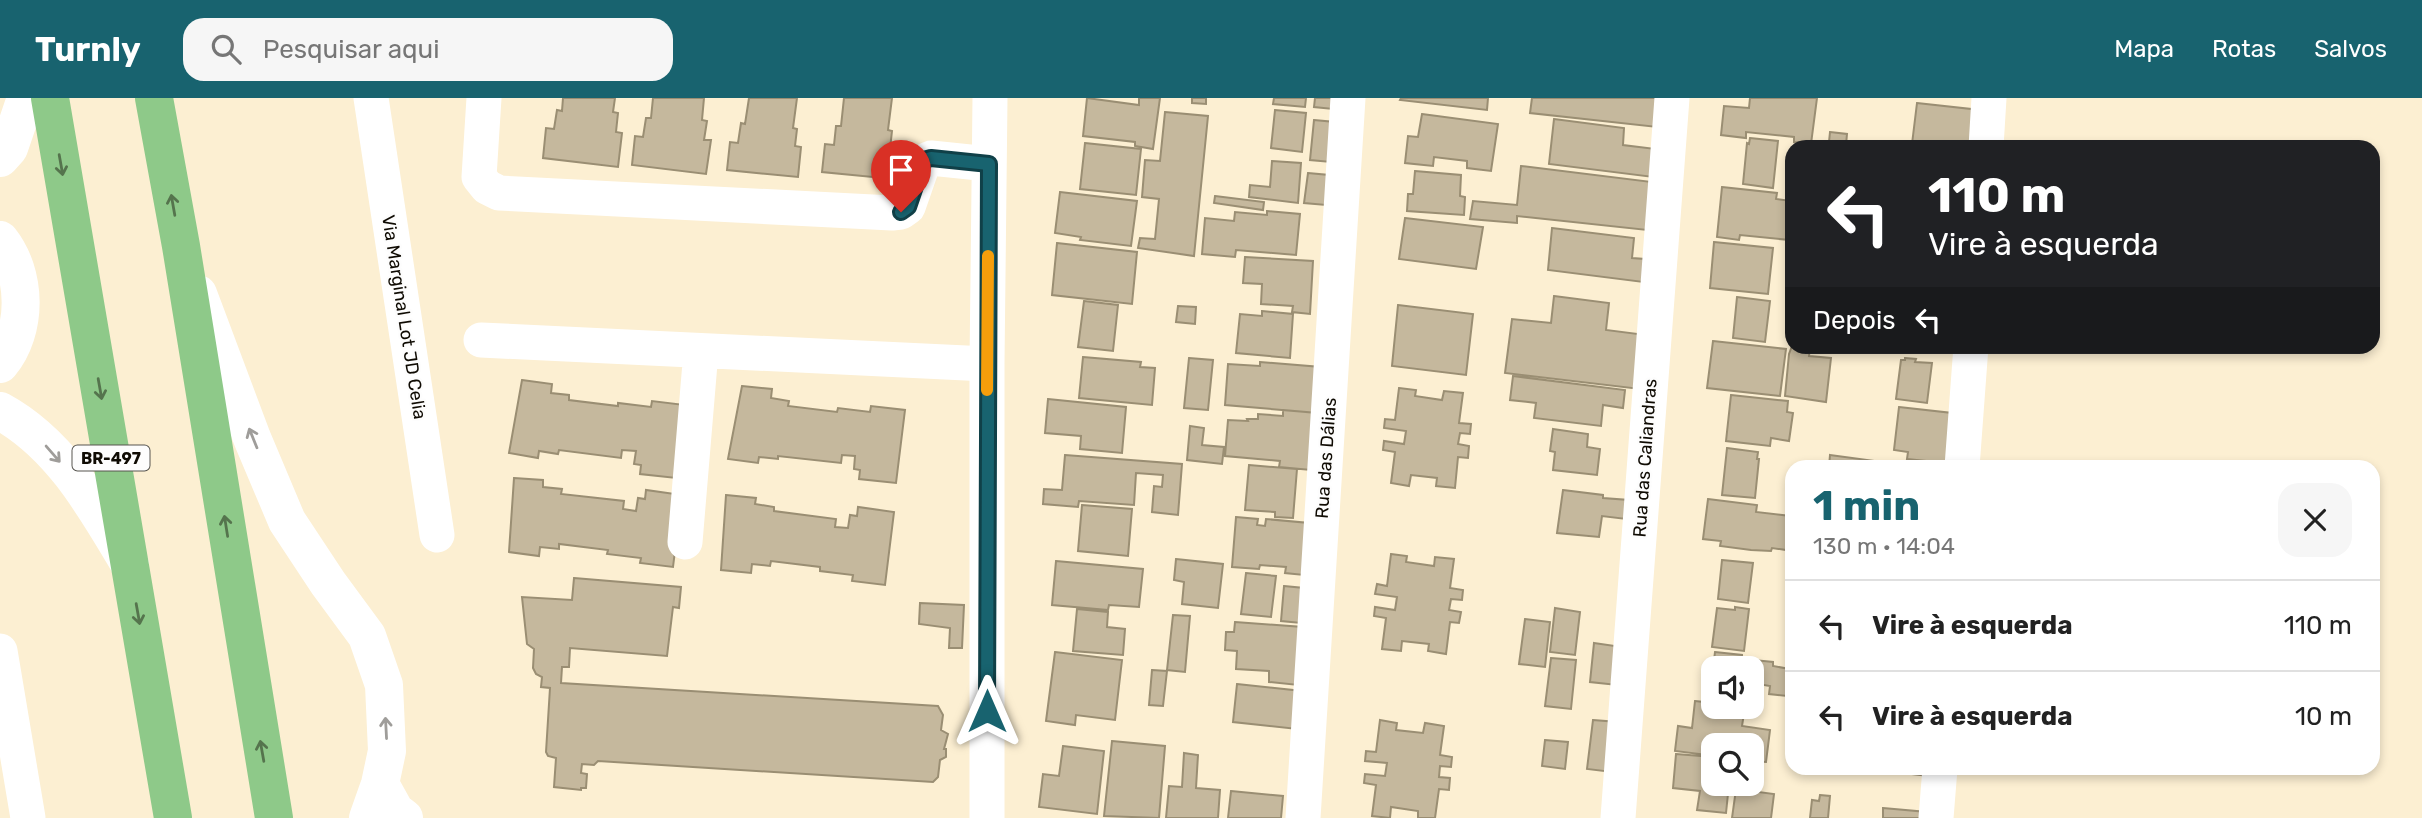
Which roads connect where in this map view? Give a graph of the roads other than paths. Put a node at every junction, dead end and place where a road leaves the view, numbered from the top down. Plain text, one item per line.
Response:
1 (26, 98) edge
2 (50, 98) edge
3 (154, 98) edge
4 (371, 98) edge
5 (484, 98) edge
6 (990, 98) edge
7 (1348, 98) edge
8 (1672, 98) edge
9 (1989, 98) edge
10 (1986, 140) edge
11 (0, 159) edge
12 (989, 164) junction
13 (0, 240) edge
14 (181, 246) junction
15 (481, 340) dead end
16 (701, 351) junction
17 (1970, 354) edge
18 (0, 364) edge
19 (987, 364) junction
20 (0, 411) edge
21 (1963, 460) edge
22 (437, 535) dead end
23 (685, 542) dead end
24 (130, 565) junction
25 (0, 651) edge
26 (1939, 775) edge
27 (374, 801) edge
28 (27, 818) edge
29 (173, 818) edge
30 (274, 818) edge
31 (404, 818) edge
32 (987, 818) edge
33 (1303, 818) edge
34 (1618, 818) edge
35 (1936, 818) edge

1 - 11 street
2 -> 24 main road, BR-497
14 -> 3 main road
4 - 22 street, Via Marginal Lot JD Celia
5 - 12 street
6 - 12 street
7 - 33 street, Rua das Dálias
8 - 34 street, Rua das Caliandras
9 - 10 street
12 - 19 street
13 - 18 street
27 -> 14 street
30 -> 14 main road
15 - 16 street
16 - 19 street
16 - 23 street
17 - 21 street
19 - 32 street
20 -> 24 street
24 -> 29 main road, BR-497
25 - 28 street
26 - 35 street
27 - 31 street

